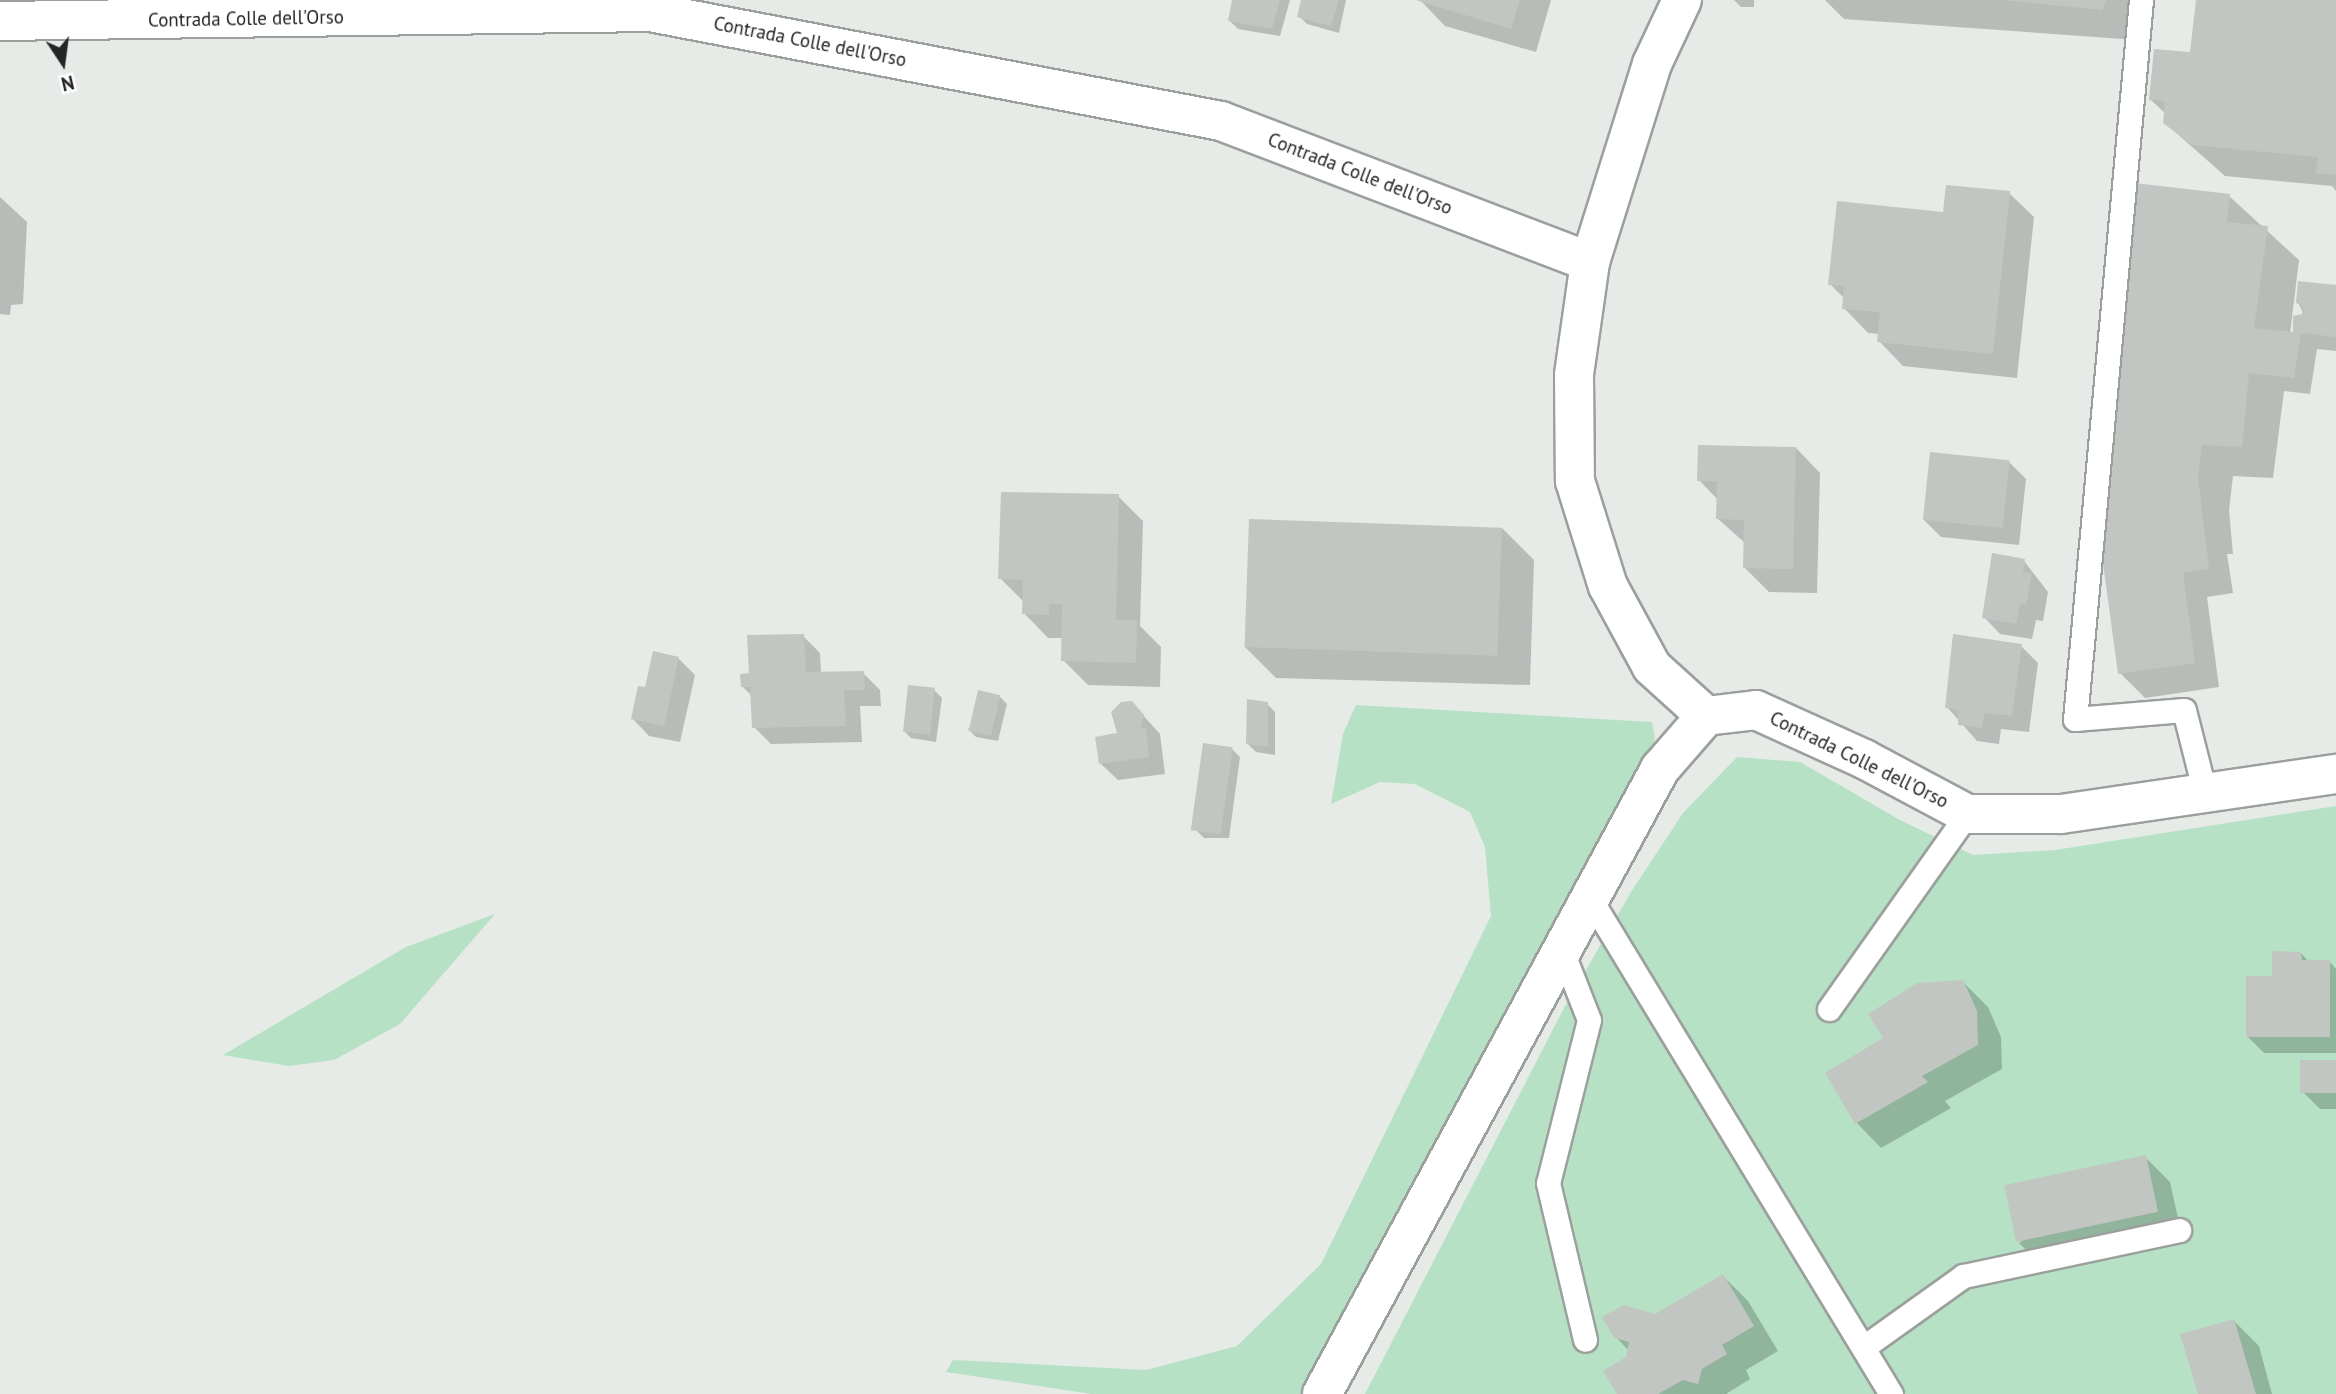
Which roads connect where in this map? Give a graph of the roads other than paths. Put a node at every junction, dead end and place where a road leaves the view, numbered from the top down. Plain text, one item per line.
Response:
1 (1682, 0) edge
2 (2141, 0) edge
3 (650, 4) edge
4 (69, 10) edge
5 (0, 21) edge
6 (1590, 261) junction
7 (1706, 716) junction
8 (2336, 774) edge
9 (2205, 793) junction
10 (1967, 814) junction
11 (1591, 900) junction
12 (1562, 951) junction
13 (1829, 1009) dead end
14 (2179, 1230) dead end
15 (1585, 1340) dead end
16 (1864, 1347) junction
17 (1322, 1394) edge
18 (1891, 1394) edge

1 - 6 street
2 - 9 lane
3 - 4 street, Contrada Colle dell'Orso
3 - 6 street, Contrada Colle dell'Orso
4 - 5 street, Contrada Colle dell'Orso
6 - 7 street
7 - 10 street, Contrada Colle dell'Orso
7 - 11 street
8 - 9 street, Contrada Colle dell'Orso
9 - 10 street, Contrada Colle dell'Orso
10 - 13 lane
11 - 12 street
11 - 16 lane
12 - 15 lane
12 - 17 street
14 - 16 lane
16 - 18 lane

